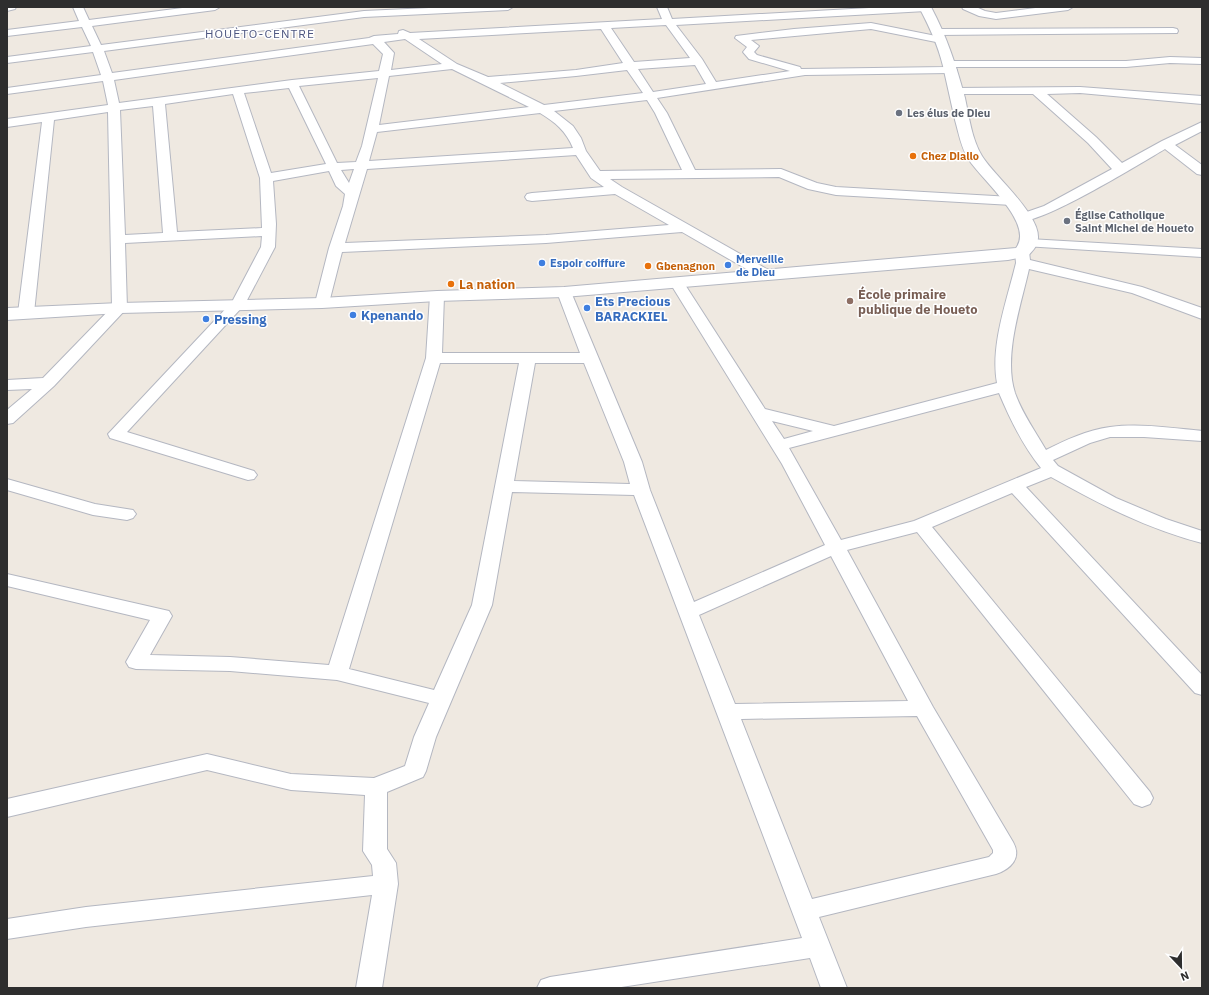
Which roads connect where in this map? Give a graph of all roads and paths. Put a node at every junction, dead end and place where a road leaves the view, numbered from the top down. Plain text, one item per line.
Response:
1 (11, 7) edge
2 (78, 7) edge
3 (215, 7) edge
4 (351, 7) edge
5 (508, 7) edge
6 (662, 7) edge
7 (966, 7) edge
8 (1068, 7) edge
9 (7, 8) edge
10 (926, 8) edge
11 (397, 10) edge
12 (364, 14) junction
13 (668, 21) junction
14 (86, 23) junction
15 (604, 25) junction
16 (396, 29) junction
17 (1173, 31) dead end
18 (7, 33) edge
19 (939, 36) junction
20 (374, 39) junction
21 (423, 47) junction
22 (97, 48) junction
23 (389, 52) junction
24 (7, 60) edge
25 (698, 60) junction
26 (1202, 61) edge
27 (453, 66) junction
28 (629, 66) junction
29 (950, 67) junction
30 (805, 72) junction
31 (383, 74) junction
32 (108, 76) junction
33 (487, 81) junction
34 (292, 83) junction
35 (713, 86) junction
36 (237, 90) junction
37 (1036, 90) junction
38 (7, 91) edge
39 (955, 91) junction
40 (650, 96) junction
41 (1202, 100) edge
42 (160, 102) junction
43 (114, 108) junction
44 (542, 109) junction
45 (48, 118) junction
46 (7, 123) edge
47 (1202, 126) edge
48 (373, 129) junction
49 (1170, 147) junction
50 (580, 151) junction
51 (1202, 154) edge
52 (362, 165) junction
53 (333, 167) junction
54 (1121, 170) junction
55 (1202, 171) edge
56 (690, 173) junction
57 (596, 175) junction
58 (266, 178) junction
59 (617, 190) junction
60 (352, 193) junction
61 (532, 198) dead end
62 (1012, 201) junction
63 (1023, 218) junction
64 (685, 228) junction
65 (269, 232) junction
66 (170, 237) junction
67 (118, 240) junction
68 (336, 248) junction
69 (1202, 252) edge
70 (1025, 253) junction
71 (767, 275) junction
72 (677, 283) junction
73 (564, 292) junction
74 (437, 296) junction
75 (322, 303) junction
76 (238, 304) junction
77 (120, 308) junction
78 (26, 313) junction
79 (7, 314) edge
80 (1202, 314) edge
81 (434, 358) junction
82 (528, 358) junction
83 (590, 358) junction
84 (48, 383) junction
85 (7, 385) edge
86 (1006, 386) junction
87 (759, 413) junction
88 (7, 420) edge
89 (834, 430) junction
90 (1202, 436) edge
91 (779, 445) junction
92 (1047, 464) junction
93 (248, 475) dead end
94 (7, 484) edge
95 (504, 486) junction
96 (1015, 486) junction
97 (641, 490) junction
98 (127, 514) dead end
99 (921, 525) junction
100 (1202, 536) edge
101 (836, 547) junction
102 (7, 580) edge
103 (688, 612) junction
104 (337, 673) junction
105 (1202, 688) edge
106 (441, 699) junction
107 (924, 708) junction
108 (727, 712) junction
109 (376, 787) junction
110 (1142, 798) dead end
111 (7, 808) edge
112 (386, 884) junction
113 (804, 911) junction
114 (7, 929) edge
115 (818, 946) junction
116 (582, 985) edge
117 (369, 988) edge
118 (550, 988) edge
119 (834, 988) edge

1 - 9 street
2 - 14 street
3 - 14 street
4 - 12 street
5 - 11 street
6 - 13 street
7 - 8 street
10 - 13 street
10 - 19 street
11 - 12 street
11 - 16 street
12 - 16 street
12 - 22 street
13 - 15 street
13 - 25 street
14 - 18 street
14 - 22 street
15 - 16 street
15 - 28 street
16 - 20 street
16 - 21 street
17 - 19 street
19 - 29 street
19 - 30 street
20 - 23 street
20 - 32 street
21 - 23 street
21 - 27 street
22 - 24 street
22 - 32 street
23 - 31 street
25 - 28 street
25 - 35 street
26 - 29 street
27 - 31 street
27 - 33 street
28 - 33 street
28 - 40 street
29 - 30 street
29 - 39 street
30 - 35 street
31 - 34 street
31 - 48 street
32 - 38 street
32 - 43 street
33 - 44 street
34 - 36 street
34 - 53 street
35 - 40 street
36 - 42 street
36 - 58 street
37 - 39 street
37 - 41 street
37 - 54 street
39 - 62 street
40 - 44 street
40 - 56 street
42 - 43 street
42 - 66 street
43 - 45 street
43 - 67 street
44 - 48 street
44 - 50 street
45 - 46 street
45 - 78 street
47 - 49 street
48 - 52 street
49 - 51 street
49 - 54 street
49 - 55 street
50 - 52 street
50 - 57 street
52 - 53 street
52 - 60 street
53 - 58 street
53 - 60 street
54 - 63 street
56 - 57 street
56 - 62 street
57 - 59 street
58 - 65 street
59 - 61 street
59 - 64 street
60 - 68 street
62 - 63 street
63 - 70 street
64 - 68 street
64 - 71 street
65 - 66 street
65 - 76 street
66 - 67 street
67 - 77 street
68 - 75 street
69 - 70 street
70 - 71 street
70 - 80 street
70 - 86 street
71 - 72 street
72 - 73 street
72 - 87 street
73 - 74 street
73 - 83 street
74 - 75 street
74 - 81 street
75 - 76 street
76 - 77 street
76 - 93 street
77 - 78 street
77 - 84 street
78 - 79 street
81 - 82 street
81 - 104 street
82 - 83 street
82 - 95 street
83 - 97 street
84 - 85 street
84 - 88 street
86 - 89 street
86 - 92 street
87 - 89 street
87 - 91 street
89 - 91 street
90 - 92 street
91 - 101 street
92 - 96 street
92 - 100 street
94 - 98 street
95 - 97 street
95 - 106 street
96 - 99 street
96 - 105 street
97 - 103 street
99 - 101 street
99 - 110 street
101 - 103 street
101 - 107 street
102 - 104 street
103 - 108 street
104 - 106 street
106 - 109 street
107 - 108 street
107 - 113 street
108 - 113 street
109 - 111 street
109 - 112 street
112 - 114 street
112 - 117 street
113 - 115 street
115 - 116 street
115 - 119 street
116 - 118 street

